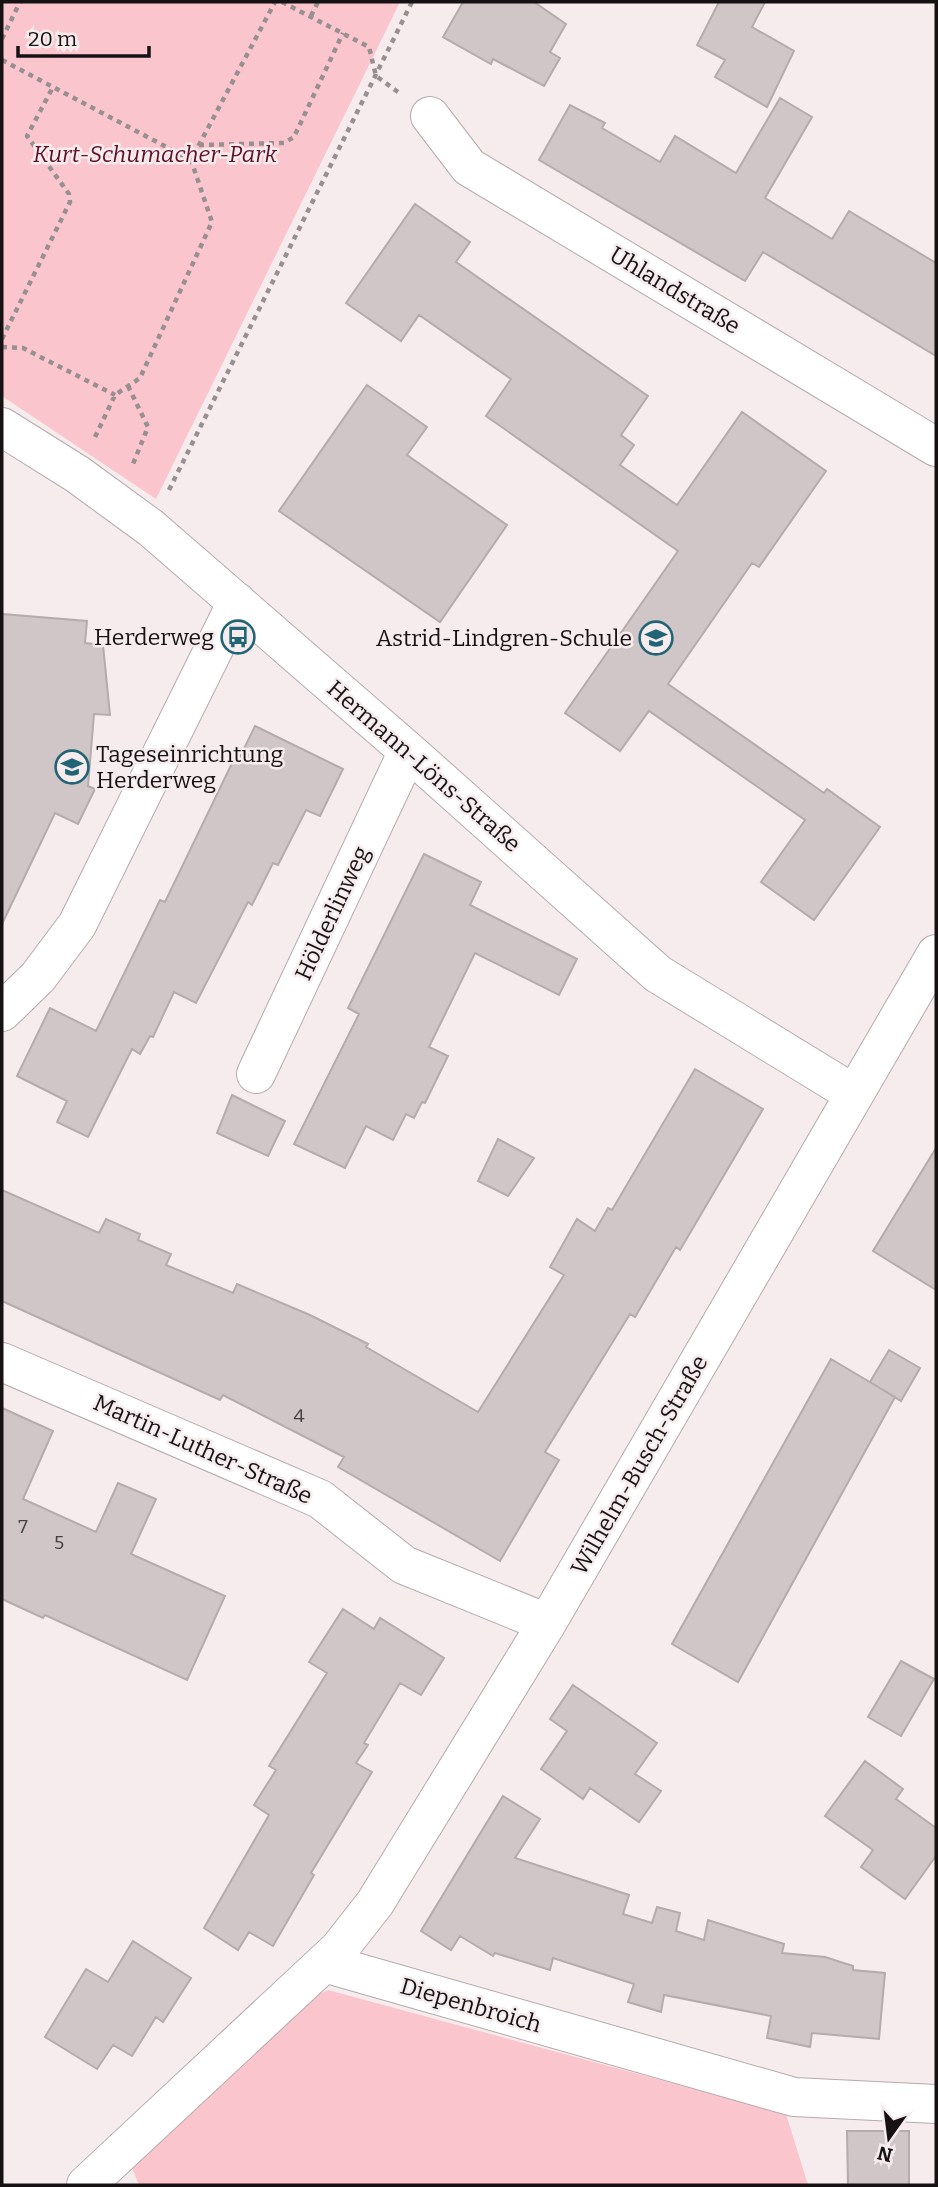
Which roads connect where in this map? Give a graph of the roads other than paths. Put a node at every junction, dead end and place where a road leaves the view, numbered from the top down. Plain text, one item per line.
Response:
1 (430, 116) dead end
2 (2, 427) edge
3 (936, 447) edge
4 (237, 602) junction
5 (408, 751) junction
6 (936, 954) edge
7 (2, 1012) edge
8 (256, 1074) dead end
9 (854, 1094) junction
10 (2, 1362) edge
11 (547, 1623) junction
12 (324, 1963) junction
13 (936, 2104) edge
14 (86, 2185) edge

1 - 3 street, Uhlandstraße
2 - 4 street, Hermann-Löns-Straße
4 - 5 street, Hermann-Löns-Straße
4 - 7 street
5 - 8 street, Hölderlinweg
5 - 9 street, Hermann-Löns-Straße
6 - 9 street, Wilhelm-Busch-Straße
9 - 11 street, Wilhelm-Busch-Straße
10 - 11 street, Martin-Luther-Straße
11 - 12 street, Wilhelm-Busch-Straße
12 - 13 street, Diepenbroich
12 - 14 street

